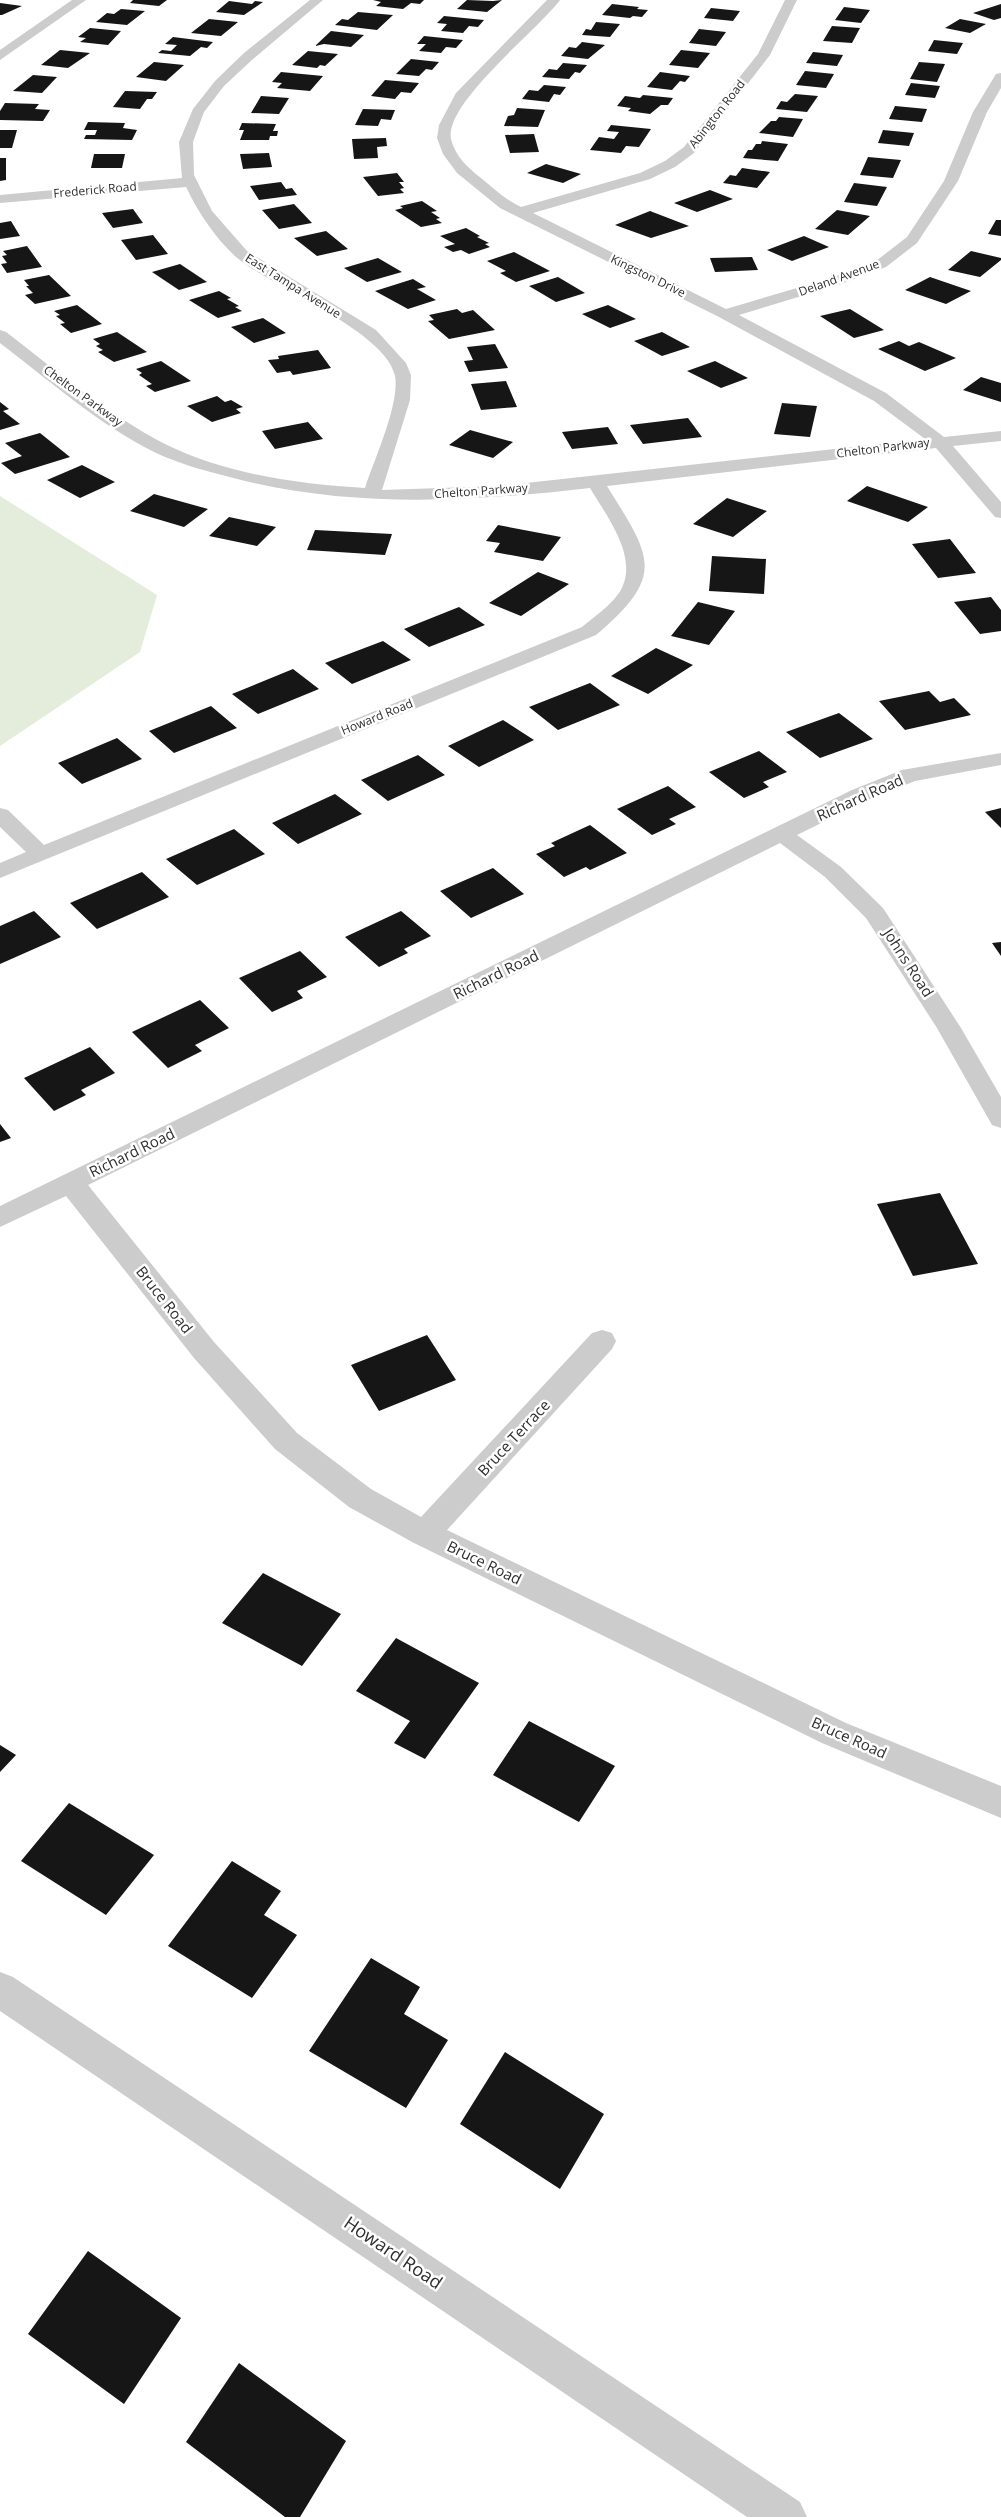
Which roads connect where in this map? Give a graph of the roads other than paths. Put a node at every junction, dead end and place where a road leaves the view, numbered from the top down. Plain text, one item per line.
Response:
1 (80, 0) edge
2 (317, 0) edge
3 (554, 0) edge
4 (791, 0) edge
5 (0, 56) edge
6 (1001, 77) edge
7 (190, 182) junction
8 (0, 199) edge
9 (520, 212) junction
10 (725, 314) junction
11 (0, 335) edge
12 (1001, 436) edge
13 (940, 442) junction
14 (595, 482) junction
15 (372, 494) junction
16 (1001, 513) edge
17 (1001, 759) edge
18 (0, 815) edge
19 (782, 835) junction
20 (41, 854) junction
21 (0, 871) edge
22 (1001, 1119) edge
23 (71, 1183) junction
24 (0, 1217) edge
25 (602, 1341) dead end
26 (425, 1534) junction
27 (1001, 1802) edge
28 (0, 1990) edge
29 (785, 2517) edge

1 - 5 street
2 - 7 street, East Tampa Avenue
3 - 9 street, Kingston Drive
4 - 9 street, Abington Road
6 - 10 street, Deland Avenue
7 - 8 street, Frederick Road
7 - 15 street, East Tampa Avenue
9 - 10 street, Kingston Drive
10 - 13 street, Kingston Drive
11 - 15 street, Chelton Parkway
12 - 13 street, Chelton Parkway
13 - 14 street, Chelton Parkway
13 - 16 street, Kingston Drive
14 - 15 street, Chelton Parkway
14 - 20 street, Howard Road
17 - 19 street, Richard Road
18 - 20 street
19 - 22 street, Johns Road
19 - 23 street, Richard Road
20 - 21 street, Howard Road
23 - 24 street, Richard Road
23 - 26 street, Bruce Road
25 - 26 street, Bruce Terrace
26 - 27 street, Bruce Road
28 - 29 street, Howard Road

